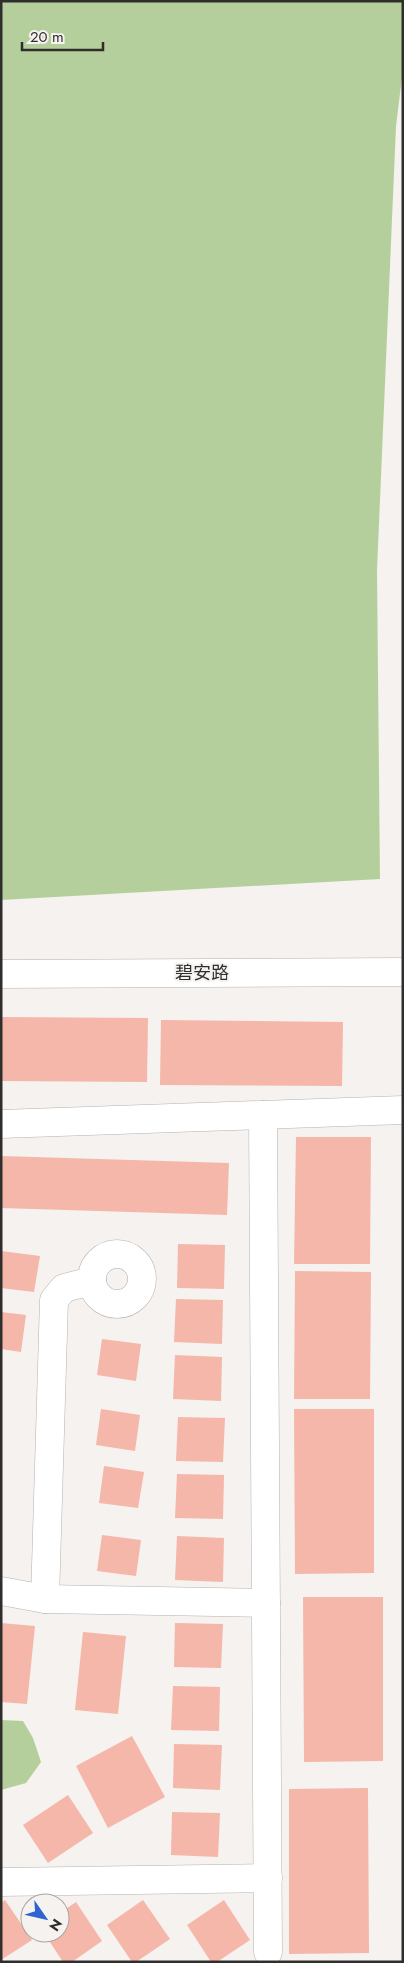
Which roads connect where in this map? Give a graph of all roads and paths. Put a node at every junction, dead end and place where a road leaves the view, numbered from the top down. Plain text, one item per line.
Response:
1 (403, 972) edge
2 (1, 974) edge
3 (403, 1110) edge
4 (263, 1115) junction
5 (1, 1124) edge
6 (92, 1281) dead end
7 (1, 1591) edge
8 (45, 1599) junction
9 (266, 1603) junction
10 (268, 1878) junction
11 (1, 1882) edge
12 (268, 1952) dead end

1 - 2 street, 碧安路
3 - 4 street
4 - 5 street
4 - 9 street
6 - 8 street
7 - 8 street
8 - 9 street
9 - 10 street
10 - 11 street
10 - 12 street

